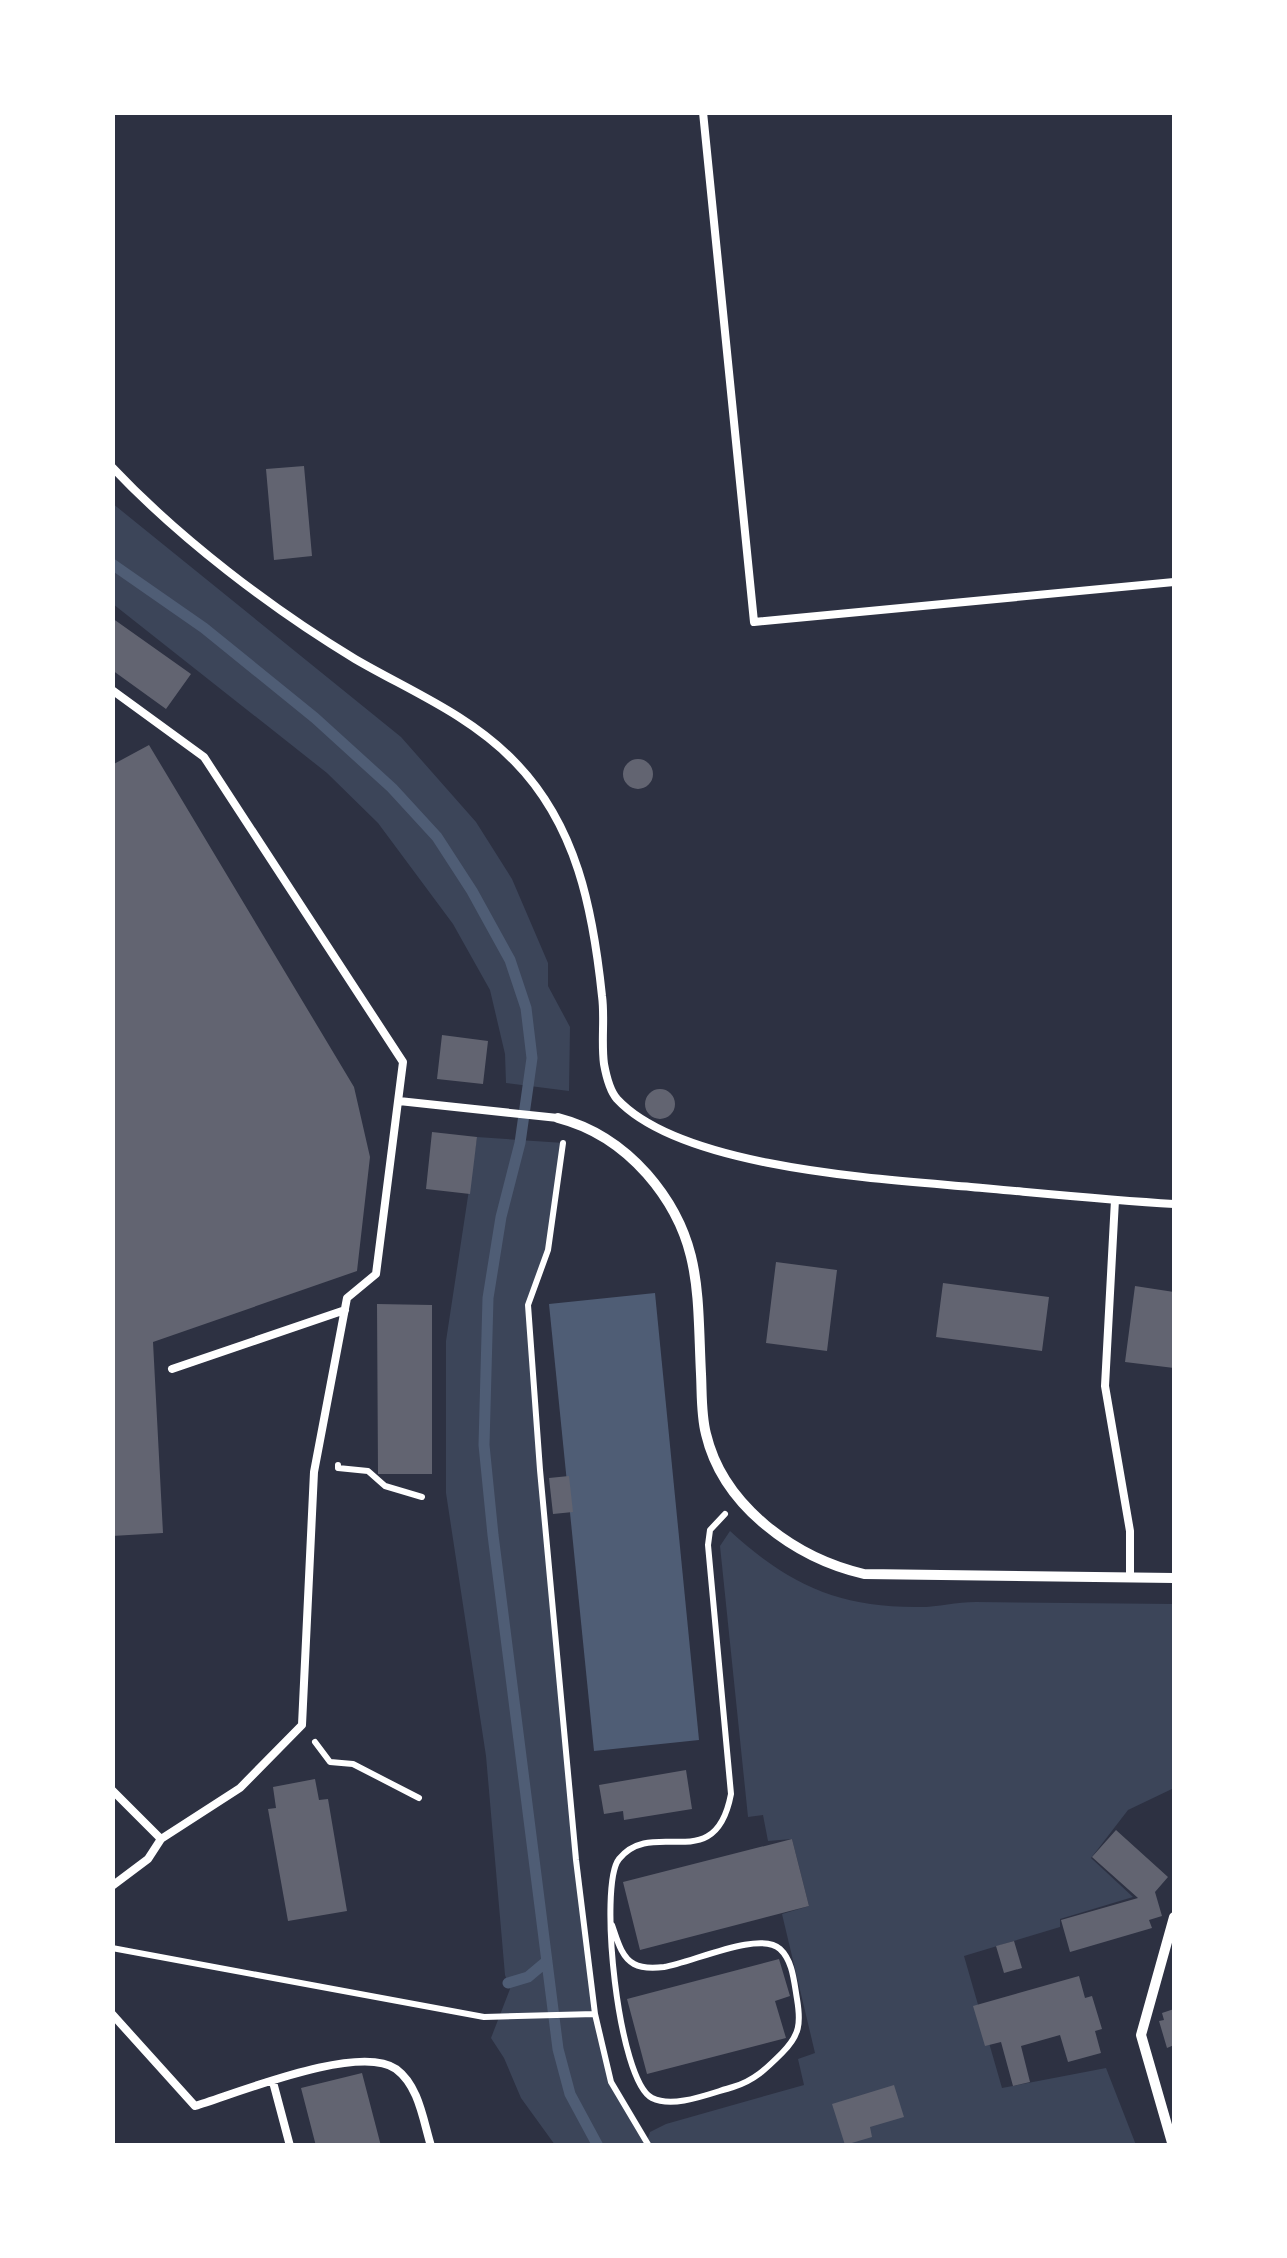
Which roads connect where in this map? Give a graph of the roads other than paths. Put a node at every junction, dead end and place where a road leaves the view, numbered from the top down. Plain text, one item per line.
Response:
1 (703, 112) edge
2 (112, 468) edge
3 (1174, 582) edge
4 (112, 690) edge
5 (398, 1101) junction
6 (558, 1118) joint
7 (1115, 1200) junction
8 (1174, 1204) edge
9 (345, 1310) junction
10 (172, 1369) dead end
11 (1130, 1577) junction
12 (1174, 1578) edge
13 (112, 1790) edge
14 (161, 1839) junction
15 (112, 1886) edge
16 (1174, 1918) edge
17 (112, 2014) edge
18 (274, 2082) junction
19 (290, 2146) edge
20 (431, 2146) edge
21 (1173, 2146) edge

1 - 3 lane
2 - 7 lane
4 - 5 lane
5 - 6 lane
5 - 9 lane
6 - 11 street
7 - 8 lane
7 - 11 lane
9 - 10 lane
9 - 14 lane
11 - 12 street
13 - 14 lane
14 - 15 lane
16 - 21 street
17 - 18 lane
18 - 19 lane
18 - 20 lane

